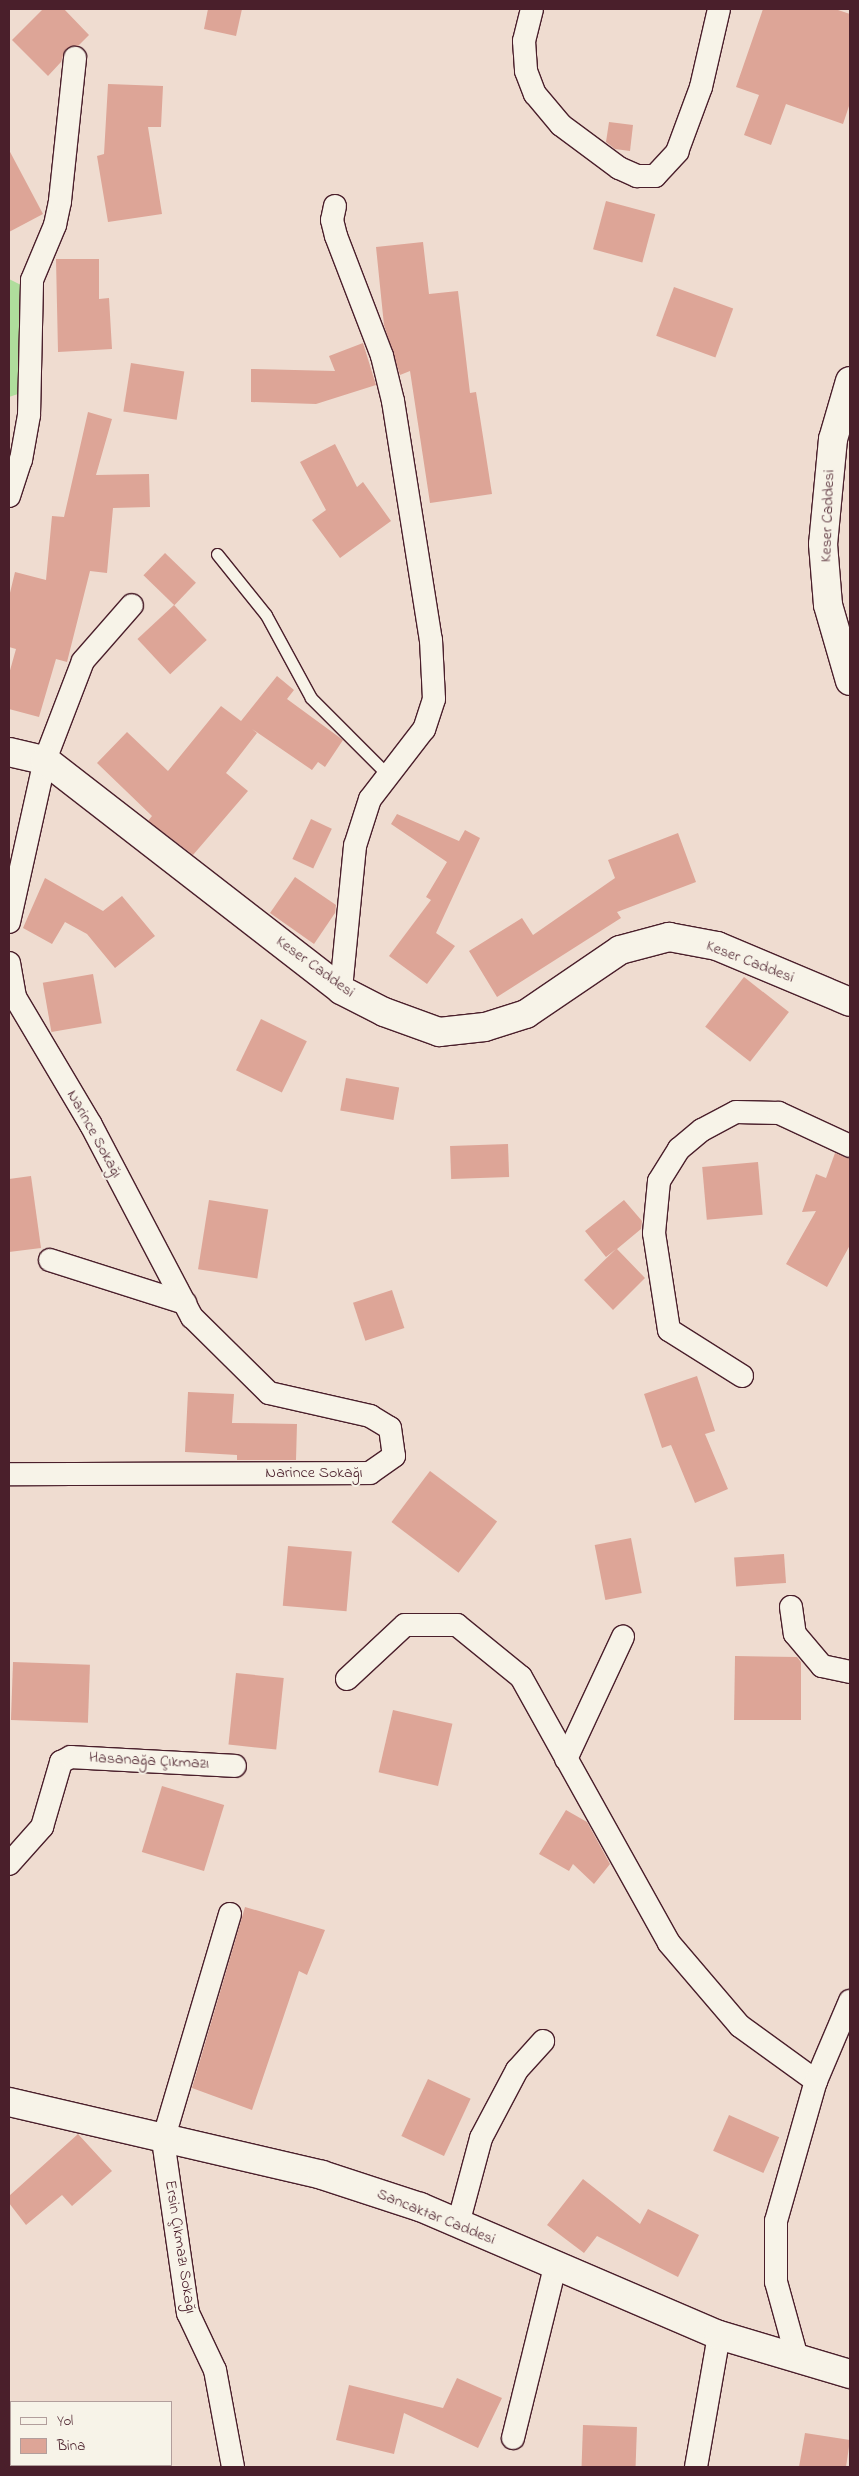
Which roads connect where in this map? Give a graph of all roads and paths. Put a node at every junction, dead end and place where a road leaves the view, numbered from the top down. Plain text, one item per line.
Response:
1 (532, 9) edge
2 (719, 9) edge
3 (75, 58) dead end
4 (334, 206) dead end
5 (850, 381) edge
6 (9, 496) edge
7 (217, 554) dead end
8 (132, 605) dead end
9 (850, 680) edge
10 (9, 752) edge
11 (45, 760) junction
12 (387, 774) junction
13 (9, 922) edge
14 (9, 963) edge
15 (341, 990) junction
16 (850, 1002) edge
17 (850, 1146) edge
18 (50, 1260) dead end
19 (185, 1303) junction
20 (742, 1376) dead end
21 (9, 1474) edge
22 (791, 1607) dead end
23 (623, 1637) dead end
24 (850, 1672) edge
25 (346, 1679) dead end
26 (566, 1760) junction
27 (235, 1766) dead end
28 (9, 1864) edge
29 (230, 1914) dead end
30 (850, 2001) edge
31 (543, 2041) dead end
32 (816, 2081) junction
33 (9, 2102) edge
34 (163, 2140) junction
35 (458, 2224) junction
36 (555, 2267) junction
37 (719, 2334) junction
38 (796, 2358) junction
39 (850, 2374) edge
40 (513, 2438) dead end
41 (233, 2467) edge
42 (696, 2467) edge

1 - 2 street
3 - 6 street
4 - 12 street
5 - 9 street, Keser Caddesi
7 - 12 lane
8 - 11 street
10 - 11 street, Keser Caddesi
11 - 13 street
11 - 15 street, Keser Caddesi
12 - 15 street
14 - 19 street, Narince Sokağı
15 - 16 street, Keser Caddesi
17 - 20 street
18 - 19 street
19 - 21 street, Narince Sokağı
22 - 24 street
23 - 26 street
25 - 26 street
26 - 32 street
27 - 28 street, Hasanağa Çıkmazı
29 - 34 street
30 - 32 street
31 - 35 street
32 - 38 street
33 - 34 street, Sancaktar Caddesi
34 - 35 street, Sancaktar Caddesi
34 - 41 street, Ersin Çıkmazı Sokağı
35 - 36 street, Sancaktar Caddesi
36 - 37 street, Sancaktar Caddesi
36 - 40 street
37 - 38 street, Sancaktar Caddesi
37 - 42 street
38 - 39 street, Sancaktar Caddesi

